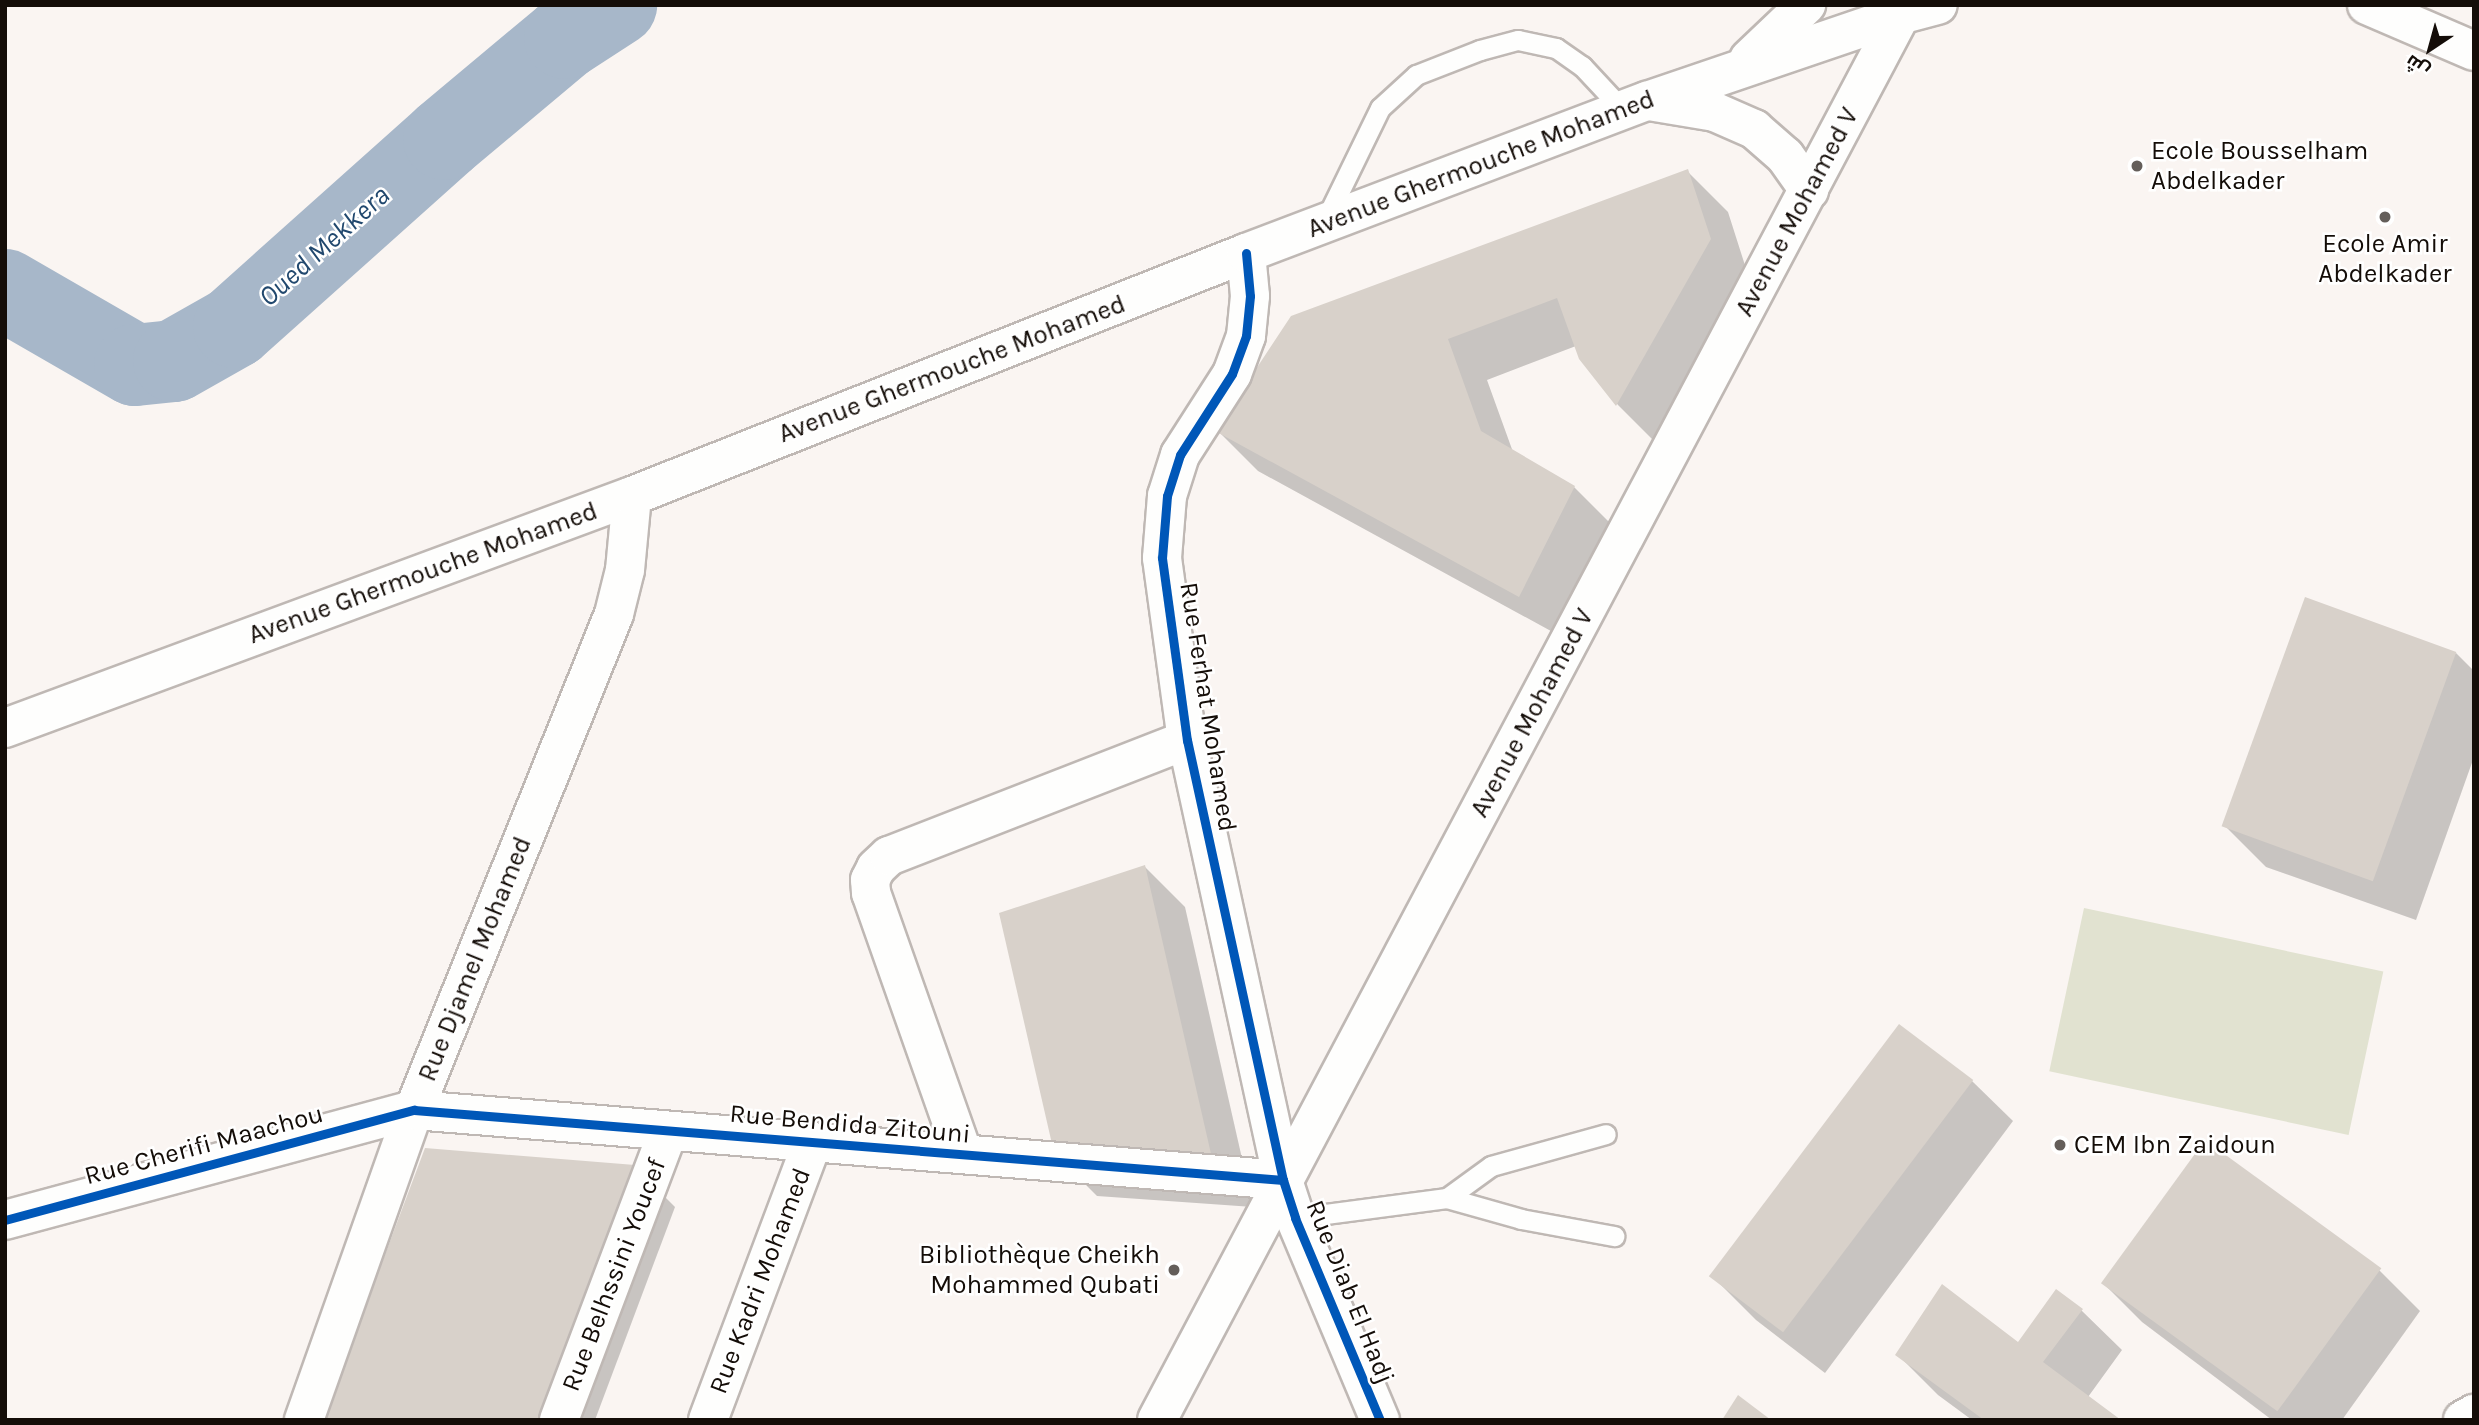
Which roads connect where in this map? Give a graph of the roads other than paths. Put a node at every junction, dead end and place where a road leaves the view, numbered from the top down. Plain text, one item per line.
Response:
1 (1806, 5) edge
2 (1938, 5) edge
3 (2367, 5) edge
4 (1903, 10) edge
5 (2474, 51) edge
6 (1739, 67) junction
7 (1635, 105) junction
8 (1809, 190) junction
9 (1324, 224) junction
10 (1246, 253) junction
11 (632, 496) junction
12 (5, 728) edge
13 (1187, 740) junction
14 (414, 1110) junction
15 (668, 1131) junction
16 (1606, 1135) dead end
17 (812, 1143) junction
18 (963, 1154) junction
19 (1283, 1180) junction
20 (1447, 1198) junction
21 (1295, 1218) junction
22 (5, 1220) edge
23 (1614, 1237) dead end
24 (2474, 1414) edge
25 (304, 1420) edge
26 (559, 1420) edge
27 (708, 1420) edge
28 (1157, 1420) edge
29 (1380, 1420) edge
30 (2463, 1420) edge

1 - 6 street
2 - 4 street, Avenue Ghermouche Mohamed
3 - 5 street
4 - 6 street, Avenue Ghermouche Mohamed
4 - 8 street, Avenue Mohamed V
6 - 7 street, Avenue Ghermouche Mohamed
7 - 8 street
7 - 9 street, Avenue Ghermouche Mohamed
7 - 9 lane
8 - 19 street, Avenue Mohamed V
9 - 10 street, Avenue Ghermouche Mohamed
10 - 11 street, Avenue Ghermouche Mohamed
10 - 13 street, Rue Ferhat Mohamed
11 - 12 street, Avenue Ghermouche Mohamed
11 - 14 street, Rue Djamel Mohamed
13 - 18 street, Rue Bendida Zitouni
13 - 19 street, Rue Ferhat Mohamed
14 - 15 street, Rue Bendida Zitouni
14 - 22 street, Rue Cherifi Maachou
14 - 25 street, Rue Djamel Mohamed
15 - 17 street, Rue Bendida Zitouni
15 - 26 street, Rue Belhssini Youcef
16 - 20 lane
17 - 18 street, Rue Bendida Zitouni
17 - 27 street, Rue Kadri Mohamed
18 - 19 street, Rue Bendida Zitouni
19 - 21 street, Rue Diab El Hadj
19 - 28 street, Avenue Mohamed V
20 - 21 lane
20 - 23 lane
21 - 29 street, Rue Diab El Hadj
24 - 30 street

